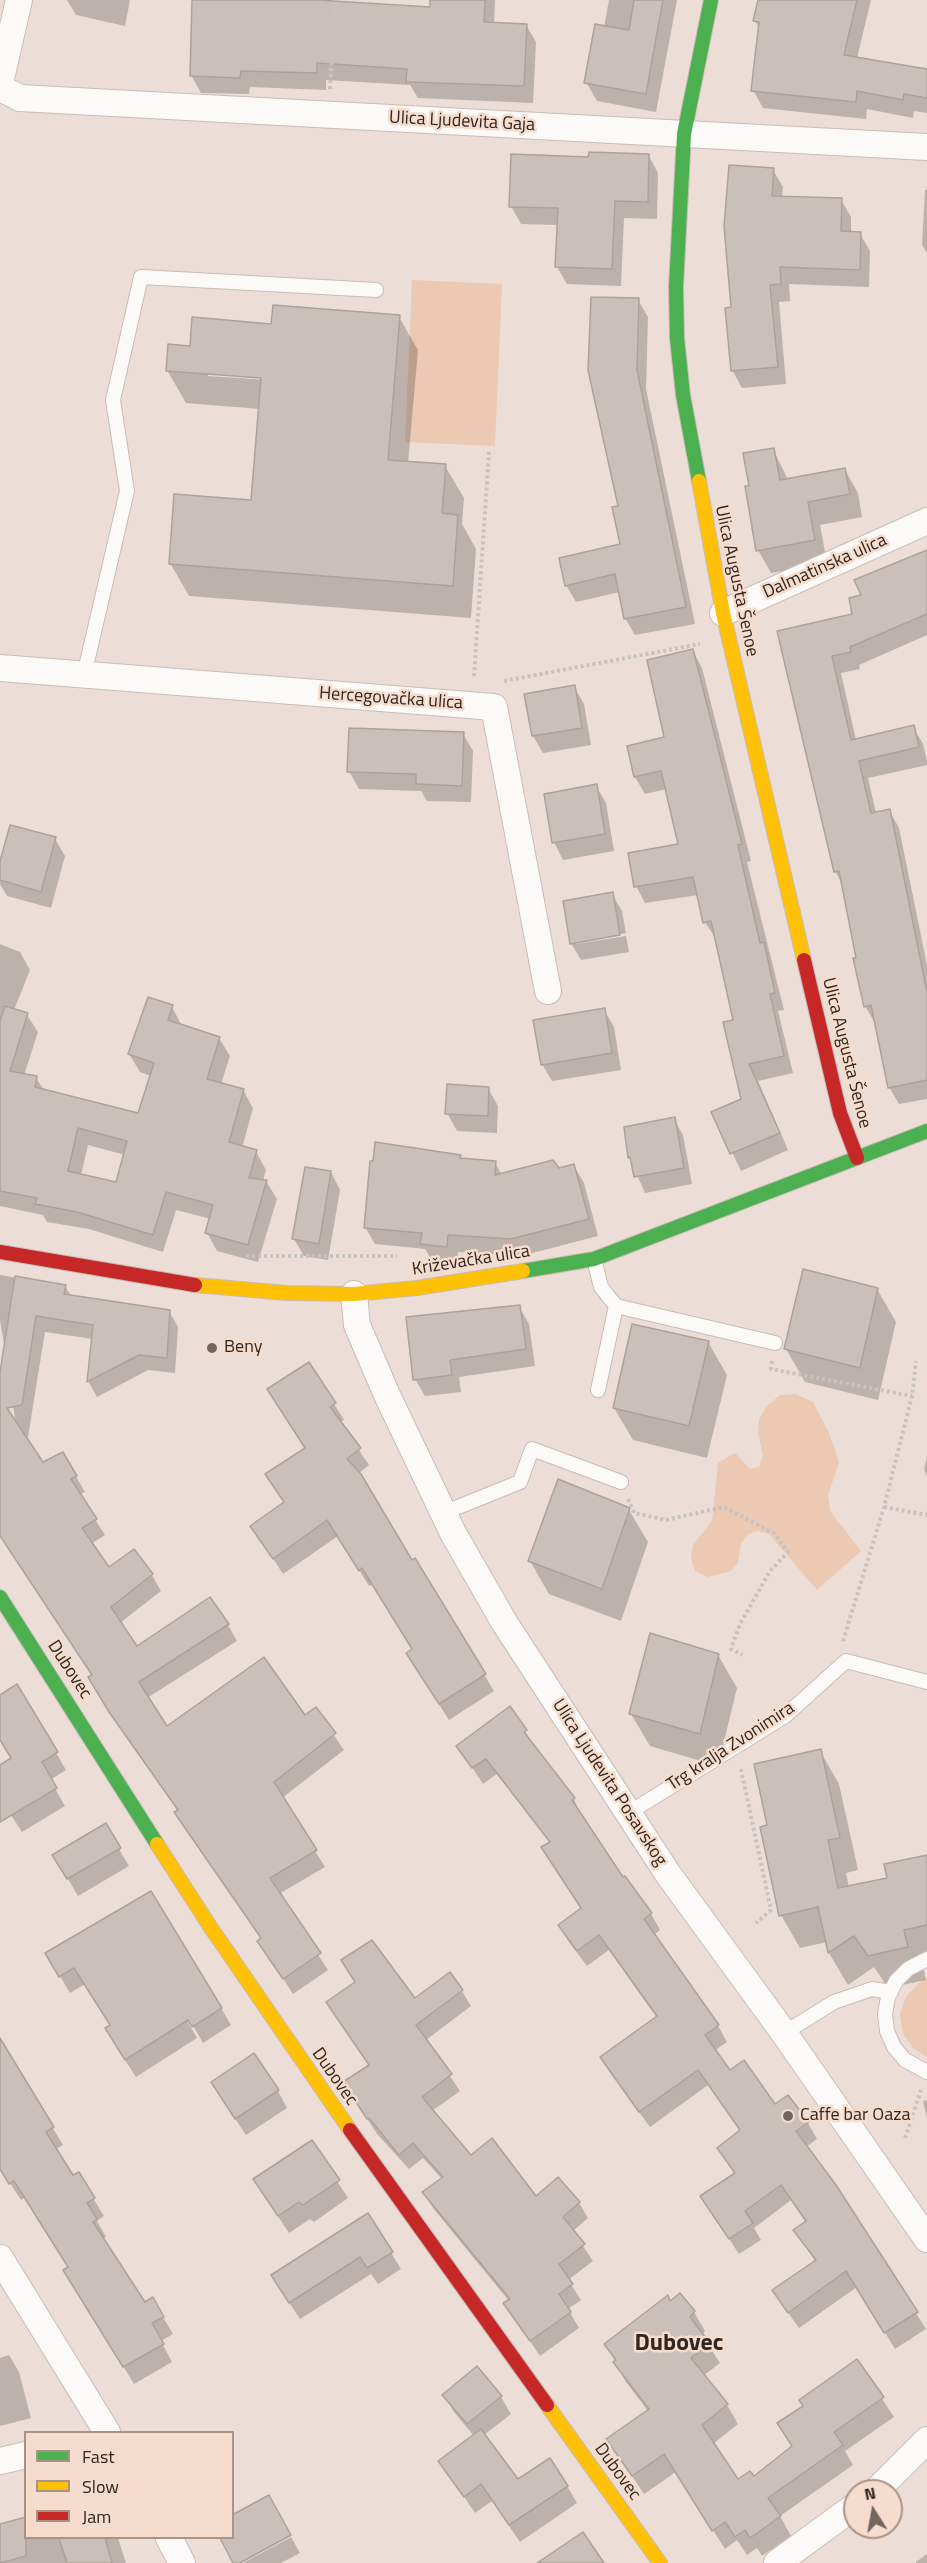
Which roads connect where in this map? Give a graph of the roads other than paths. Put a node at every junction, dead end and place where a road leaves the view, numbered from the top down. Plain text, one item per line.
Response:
1 (19, 0) edge
2 (711, 0) edge
3 (0, 83) edge
4 (0, 88) edge
5 (684, 134) junction
6 (927, 147) edge
7 (376, 290) dead end
8 (927, 521) edge
9 (723, 613) junction
10 (0, 668) edge
11 (84, 675) junction
12 (548, 991) dead end
13 (927, 1131) edge
14 (857, 1158) junction
15 (0, 1252) edge
16 (594, 1258) junction
17 (354, 1294) junction
18 (616, 1305) junction
19 (775, 1343) road end
20 (598, 1390) dead end
21 (621, 1482) road end
22 (443, 1514) junction
23 (0, 1597) edge
24 (927, 1682) edge
25 (630, 1812) junction
26 (927, 1959) edge
27 (891, 1992) junction
28 (784, 2033) junction
29 (925, 2078) edge
30 (927, 2239) edge
31 (0, 2258) edge
32 (106, 2431) edge
33 (927, 2440) edge
34 (24, 2455) edge
35 (0, 2461) edge
36 (888, 2479) edge
37 (843, 2515) edge
38 (170, 2539) edge
39 (182, 2563) edge
40 (660, 2563) edge
41 (777, 2563) edge

1 - 3 street
2 - 5 main road, Ulica Augusta Šenoe
4 - 5 street, Ulica Ljudevita Gaja
5 - 6 street, Ulica Ljudevita Gaja
5 - 9 main road, Ulica Augusta Šenoe
7 - 11 lane
8 - 9 street, Dalmatinska ulica
9 - 14 main road, Ulica Augusta Šenoe
10 - 11 street, Hercegovačka ulica
11 - 12 street, Hercegovačka ulica
13 - 14 main road, Križevačka ulica
14 - 16 main road, Križevačka ulica
15 - 17 main road, Križevačka ulica
16 - 17 main road, Križevačka ulica
16 - 18 lane
17 - 22 street, Ulica Ljudevita Posavskog
18 - 19 lane
18 - 20 lane
21 - 22 lane
22 - 25 street, Ulica Ljudevita Posavskog
23 - 40 main road, Dubovec
24 - 25 lane, Trg kralja Zvonimira
25 - 28 street, Ulica Ljudevita Posavskog
26 - 27 lane
27 - 28 lane
27 - 29 lane
28 - 30 street, Ulica Ljudevita Posavskog
31 - 32 street
33 - 36 street
34 - 35 street
37 - 41 street
38 - 39 street

